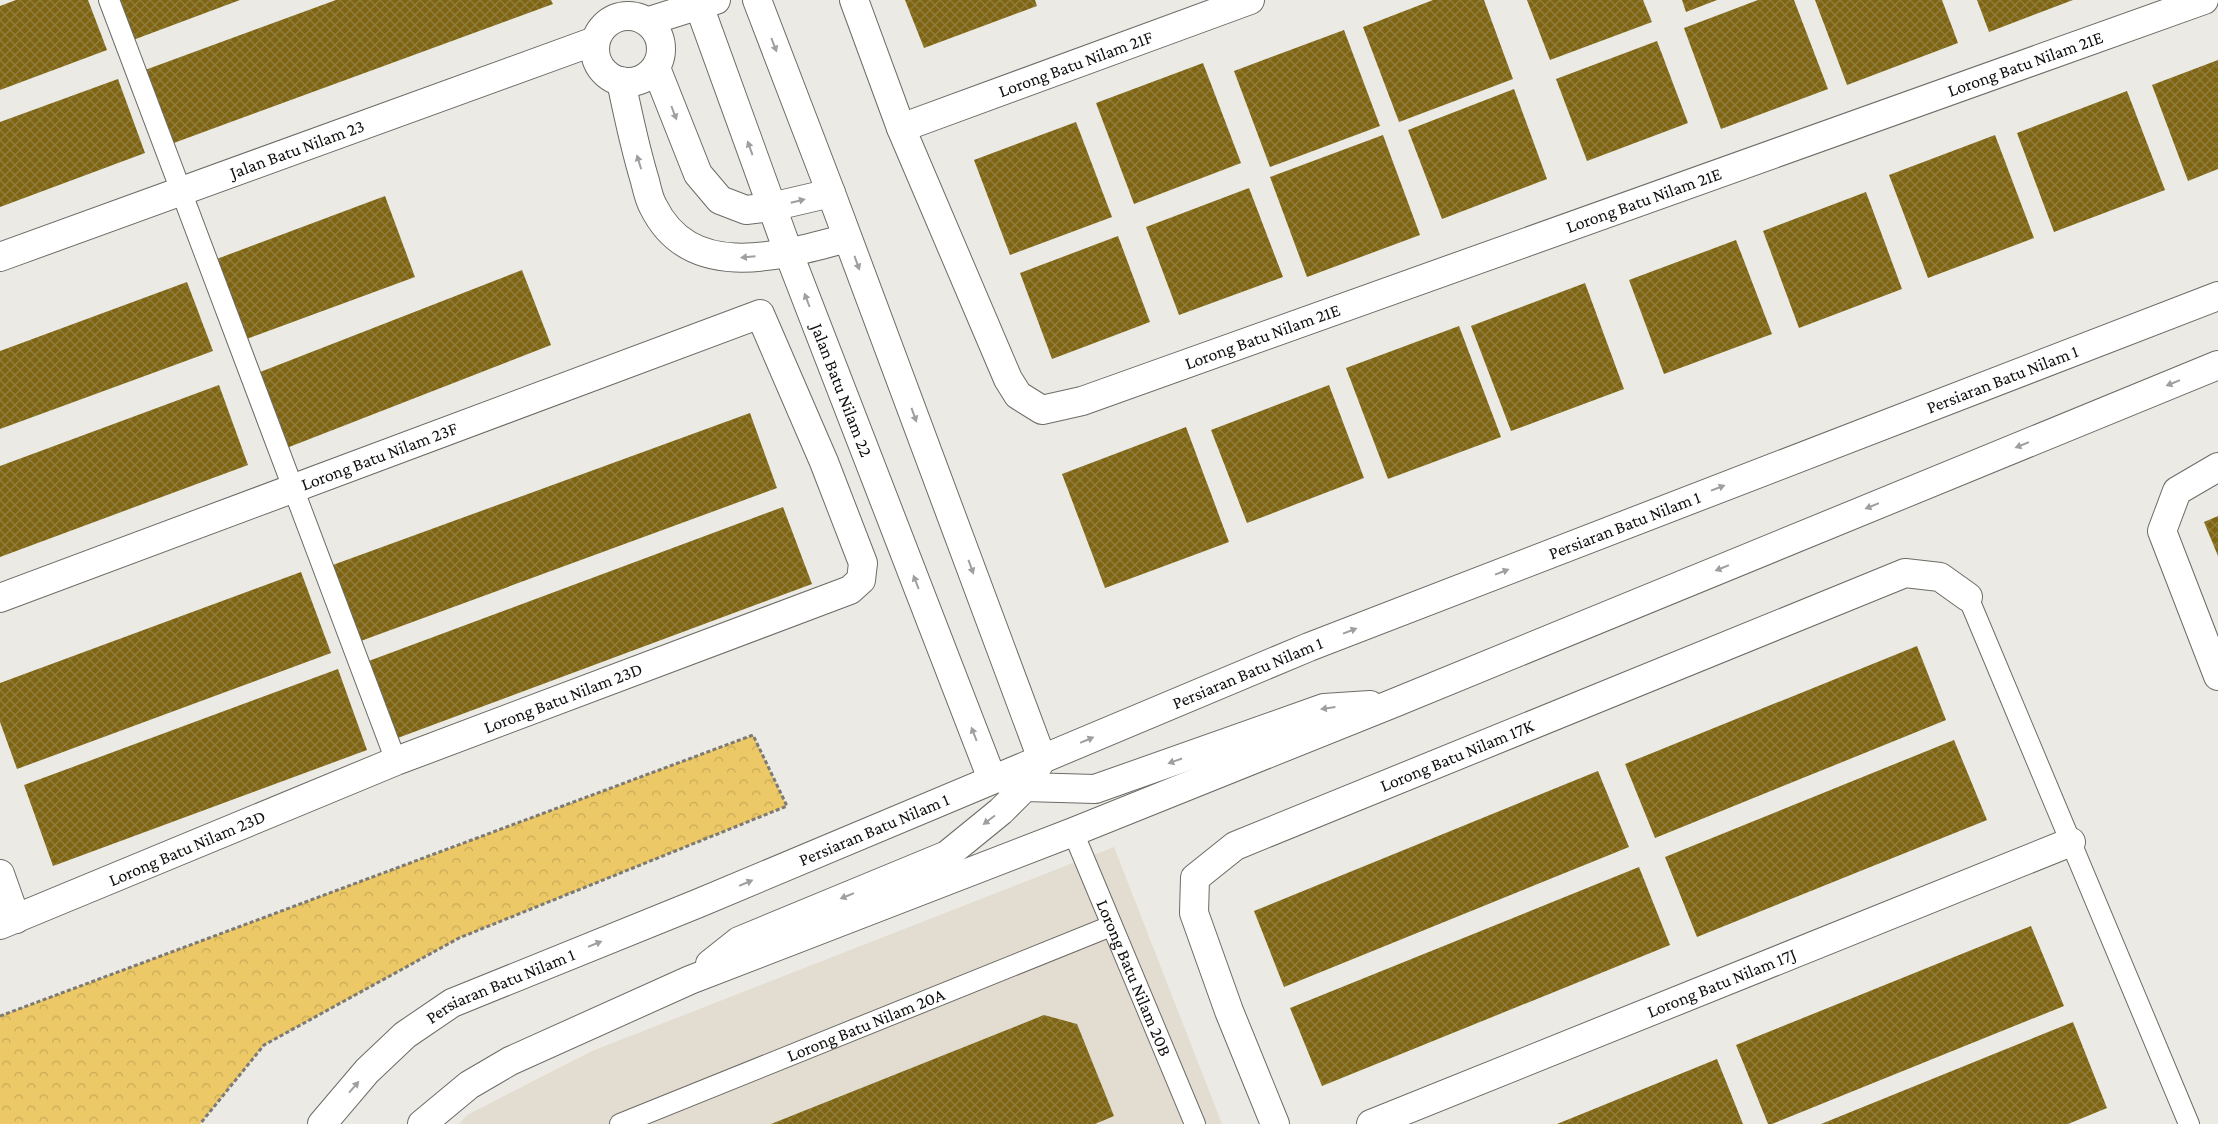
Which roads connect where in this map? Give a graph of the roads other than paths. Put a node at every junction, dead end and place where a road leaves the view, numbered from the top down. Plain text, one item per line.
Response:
1 (109, 0) edge
2 (757, 0) edge
3 (854, 0) edge
4 (1250, 0) edge
5 (2204, 0) edge
6 (704, 2) edge
7 (639, 12) edge
8 (595, 41) junction
9 (656, 68) junction
10 (620, 81) junction
11 (901, 128) junction
12 (181, 192) junction
13 (831, 193) junction
14 (771, 207) junction
15 (847, 238) junction
16 (789, 254) junction
17 (0, 257) edge
18 (2218, 296) edge
19 (760, 314) joint
20 (2218, 365) edge
21 (2218, 467) edge
22 (294, 489) junction
23 (1968, 597) joint
24 (0, 598) edge
25 (2218, 676) edge
26 (1394, 703) junction
27 (1042, 759) junction
28 (396, 761) junction
29 (992, 779) junction
30 (1025, 788) junction
31 (1073, 832) junction
32 (2070, 842) junction
33 (0, 874) edge
34 (8, 922) edge
35 (1111, 926) junction
36 (690, 980) junction
37 (626, 1123) edge
38 (322, 1124) edge
39 (422, 1124) edge
40 (1195, 1124) edge
41 (1275, 1124) edge
42 (1371, 1124) edge
43 (2189, 1124) edge

1 - 12 lane
2 -> 13 street
3 - 11 street, Lorong Batu Nilam 21E
4 - 11 street, Lorong Batu Nilam 21F
5 - 11 street, Lorong Batu Nilam 21E
6 - 7 street
14 -> 6 street, Jalan Batu Nilam 22
7 - 8 street
7 - 9 street
8 - 10 street
8 - 12 street, Jalan Batu Nilam 23
9 - 10 street
9 -> 14 street
16 -> 10 street
12 - 17 street, Jalan Batu Nilam 23
12 - 22 lane
14 -> 13 street
13 - 15 street
14 - 16 street, Jalan Batu Nilam 22
15 - 16 street
15 -> 27 street
29 -> 16 street, Jalan Batu Nilam 22
27 -> 18 street, Persiaran Batu Nilam 1
19 - 22 street, Lorong Batu Nilam 23F
19 - 28 street, Lorong Batu Nilam 23D
20 -> 26 street
21 - 25 street
22 - 24 street, Lorong Batu Nilam 23F
22 - 28 lane
23 - 32 lane
23 - 41 street, Lorong Batu Nilam 17K
26 -> 30 street
26 - 31 street
27 - 29 street, Persiaran Batu Nilam 1
27 - 30 street
28 - 34 street, Lorong Batu Nilam 23D
29 - 30 street
38 -> 29 street, Persiaran Batu Nilam 1
30 -> 36 street
31 - 35 lane, Lorong Batu Nilam 20B
31 - 36 street
32 - 42 street, Lorong Batu Nilam 17J
32 - 43 lane
33 - 34 street
35 - 37 lane, Lorong Batu Nilam 20A
35 - 40 lane, Lorong Batu Nilam 20B
36 - 39 street

